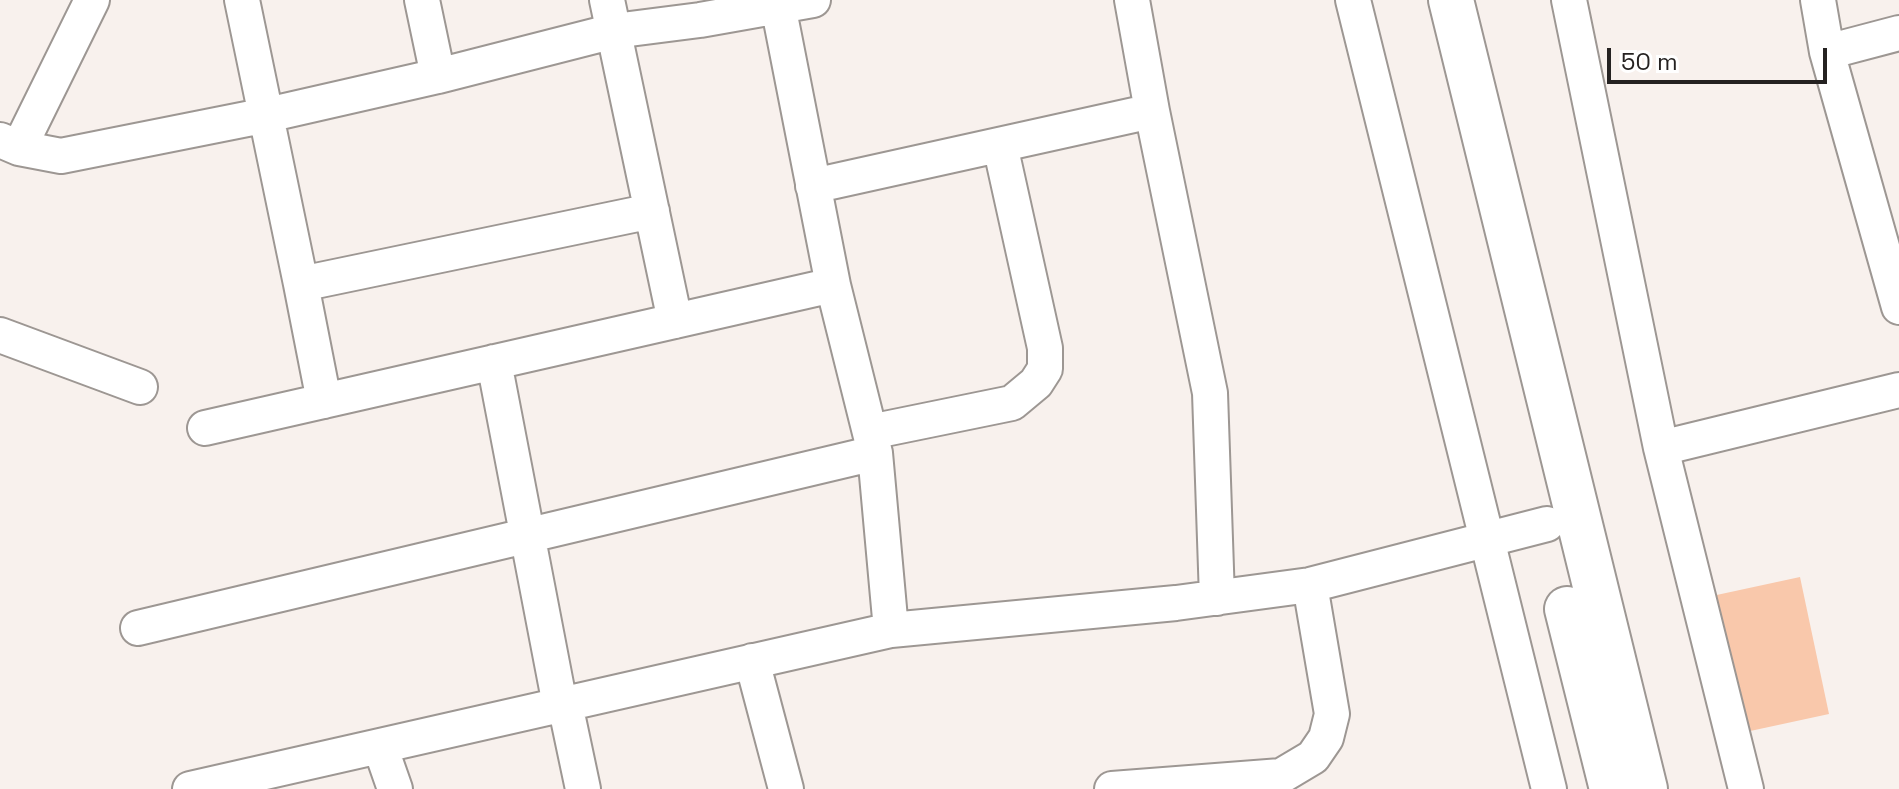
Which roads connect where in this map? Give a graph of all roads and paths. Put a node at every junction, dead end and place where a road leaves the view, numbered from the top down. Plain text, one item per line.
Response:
1 (92, 0) edge
2 (242, 0) edge
3 (422, 0) edge
4 (813, 0) edge
5 (1132, 0) edge
6 (1353, 0) edge
7 (1420, 0) edge
8 (1451, 0) edge
9 (1569, 0) edge
10 (1818, 0) edge
11 (777, 3) edge
12 (610, 15) edge
13 (1899, 33) edge
14 (1827, 52) junction
15 (438, 76) junction
16 (1152, 111) junction
17 (267, 115) junction
18 (9, 144) edge
19 (1000, 145) junction
20 (813, 186) junction
21 (652, 211) junction
22 (301, 284) junction
23 (833, 285) junction
24 (1899, 307) edge
25 (675, 321) junction
26 (0, 335) edge
27 (494, 362) junction
28 (140, 387) dead end
29 (1899, 390) edge
30 (324, 401) junction
31 (205, 428) dead end
32 (873, 442) junction
33 (1661, 448) junction
34 (1547, 524) junction
35 (527, 536) junction
36 (1486, 540) junction
37 (1310, 585) junction
38 (1217, 598) junction
39 (138, 628) dead end
40 (891, 630) junction
41 (752, 661) junction
42 (562, 704) junction
43 (380, 746) junction
44 (190, 789) edge
45 (395, 789) edge
46 (583, 789) edge
47 (786, 789) edge
48 (1112, 789) edge
49 (1549, 789) edge
50 (1612, 789) edge
51 (1645, 789) edge
52 (1746, 789) edge

1 - 18 street
2 - 17 street
3 - 15 street
4 - 11 street
5 - 16 street
6 - 36 street
7 - 34 main road
8 - 51 main road
9 - 33 street
10 - 14 street
11 - 12 street
11 - 20 street
12 - 15 street
12 - 21 street
13 - 14 street
14 - 24 street
15 - 17 street
16 - 19 street
16 - 38 street
17 - 18 street
17 - 22 street
19 - 20 street
19 - 32 street
20 - 23 street
21 - 22 street
21 - 25 street
22 - 30 street
23 - 25 street
23 - 32 street
25 - 27 street
26 - 28 street
27 - 30 street
27 - 35 street
29 - 33 street
30 - 31 street
32 - 35 street
32 - 40 street
33 - 52 street
34 - 36 street
34 - 50 main road
35 - 39 street
35 - 42 street
36 - 37 street
36 - 49 street
37 - 38 street
37 - 48 street
38 - 40 street
40 - 41 street
41 - 42 street
41 - 47 street
42 - 43 street
42 - 46 street
43 - 44 street
43 - 45 street

